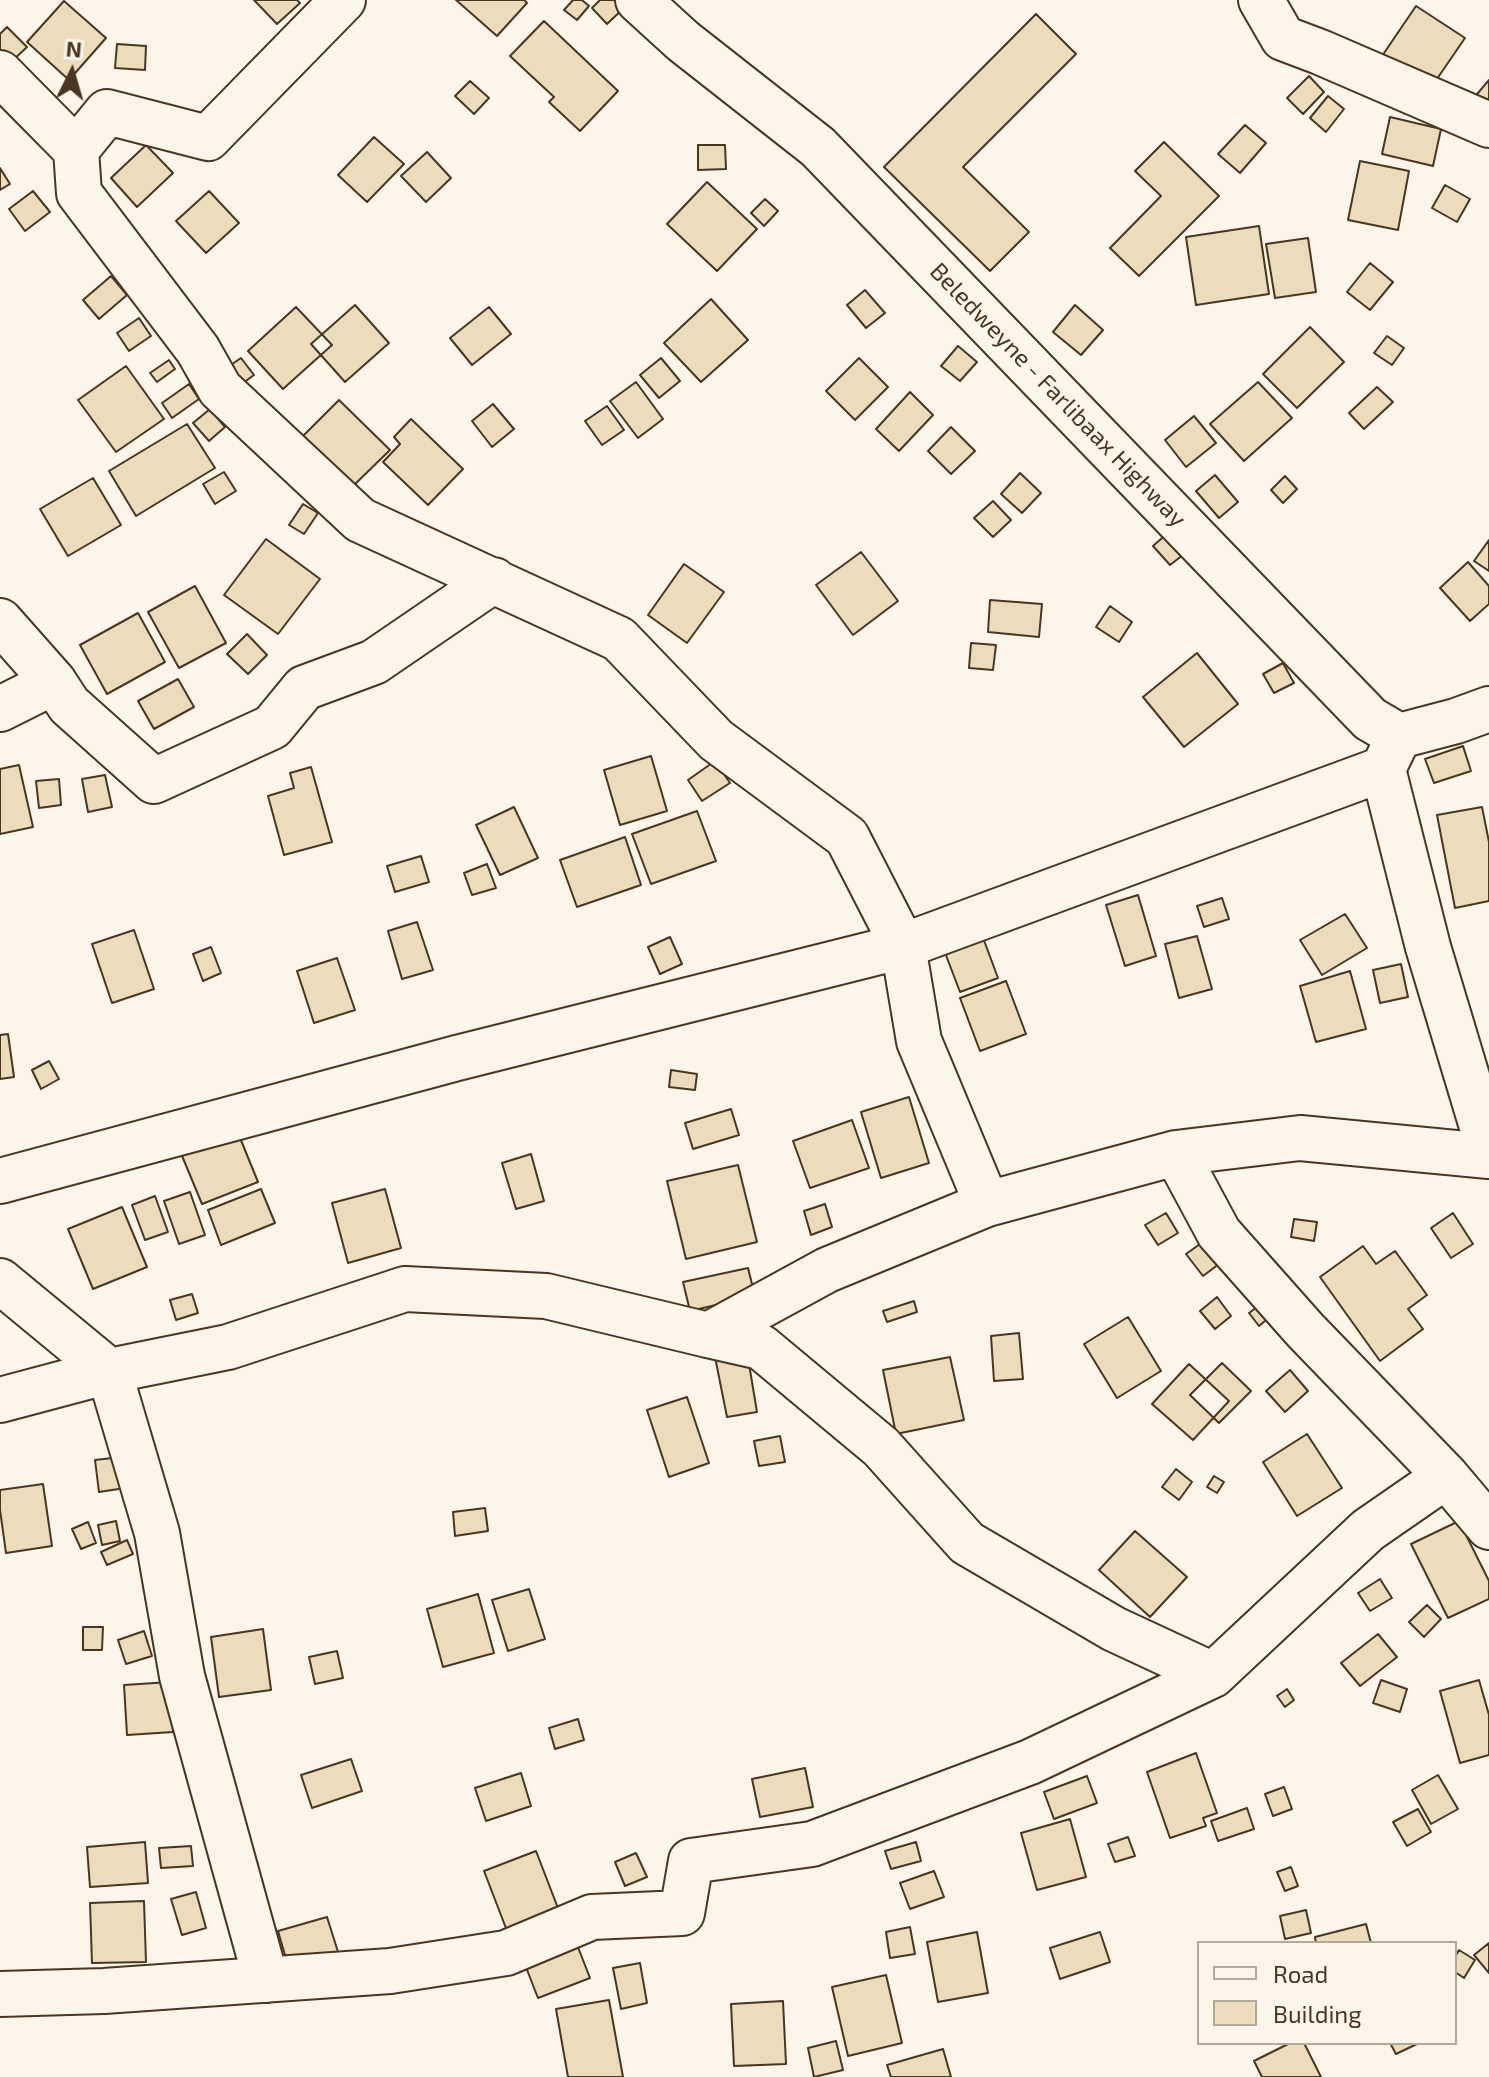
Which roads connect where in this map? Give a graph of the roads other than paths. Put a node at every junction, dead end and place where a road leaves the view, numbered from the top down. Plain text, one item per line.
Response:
1 (343, 0) edge
2 (638, 0) edge
3 (1261, 0) edge
4 (0, 73) edge
5 (1489, 125) edge
6 (76, 150) junction
7 (494, 580) junction
8 (0, 621) edge
9 (54, 682) junction
10 (0, 709) edge
11 (1489, 709) edge
12 (1391, 752) junction
13 (903, 946) junction
14 (1489, 1150) edge
15 (1176, 1153) junction
16 (1489, 1156) edge
17 (0, 1181) edge
18 (987, 1204) junction
19 (0, 1281) edge
20 (708, 1335) junction
21 (109, 1371) junction
22 (0, 1400) edge
23 (1446, 1476) junction
24 (1489, 1527) edge
25 (1213, 1675) junction
26 (266, 1980) junction
27 (0, 1994) edge

1 - 6 street
2 - 12 street, Beledweyne - Farlibaax Highway
3 - 5 street
4 - 6 street
6 - 7 street
7 - 9 street
7 - 13 street
8 - 9 street
9 - 10 street
11 - 12 street
12 - 13 street
12 - 14 street
13 - 17 street
13 - 18 street
15 - 16 street
15 - 18 street
15 - 23 street
18 - 20 street
19 - 21 street
20 - 21 street
20 - 25 street
21 - 22 street
21 - 26 street
23 - 24 street
23 - 25 street
25 - 26 street
26 - 27 street

